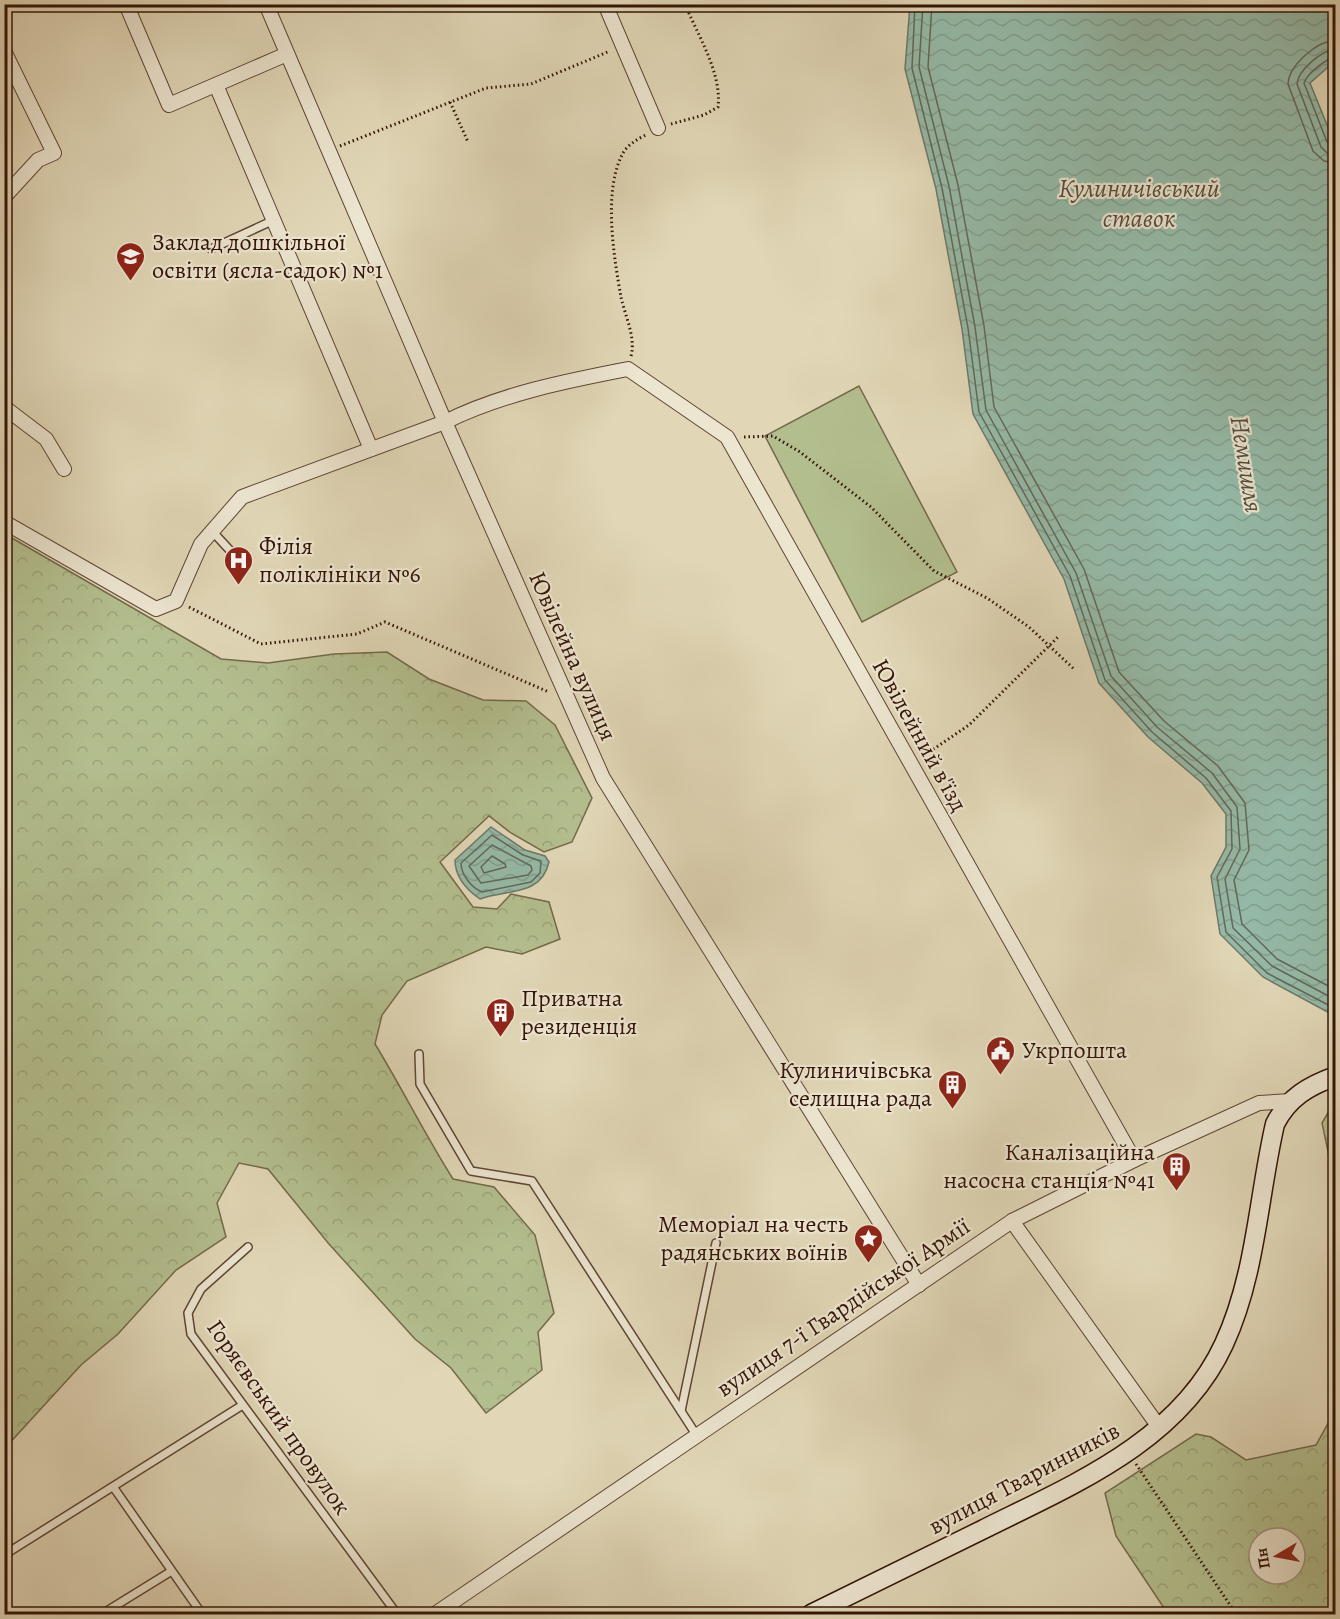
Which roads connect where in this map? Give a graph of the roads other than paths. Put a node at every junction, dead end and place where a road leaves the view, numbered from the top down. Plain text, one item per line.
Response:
1 (126, 4) edge
2 (266, 4) edge
3 (605, 4) edge
4 (4, 51) edge
5 (287, 54) junction
6 (216, 85) junction
7 (658, 128) road end
8 (4, 197) edge
9 (274, 220) junction
10 (211, 249) dead end
11 (4, 407) edge
12 (445, 422) junction
13 (371, 449) junction
14 (64, 469) dead end
15 (4, 522) edge
16 (212, 531) junction
17 (237, 558) dead end
18 (419, 1054) dead end
19 (1335, 1076) edge
20 (1290, 1101) junction
21 (1134, 1160) junction
22 (1012, 1221) junction
23 (716, 1244) dead end
24 (248, 1247) dead end
25 (919, 1285) junction
26 (241, 1406) junction
27 (681, 1411) junction
28 (1159, 1427) junction
29 (697, 1436) junction
30 (114, 1488) junction
31 (4, 1555) edge
32 (170, 1572) junction
33 (102, 1614) edge
34 (202, 1614) edge
35 (397, 1614) edge
36 (435, 1614) edge
37 (811, 1614) edge

1 - 6 street
2 - 5 street, Ювілейна вулиця
3 - 7 street
4 - 8 street
5 - 6 street
5 - 12 street, Ювілейна вулиця
6 - 9 street
9 - 10 lane
9 - 13 street
11 - 14 street
12 - 13 street
12 - 21 street, Ювілейний в'їзд
12 - 25 street, Ювілейна вулиця
13 - 16 street
15 - 16 street
16 - 17 lane
18 - 27 lane
19 - 20 main road, вулиця 7-ї Гвардійської Армії
20 - 21 street, вулиця 7-ї Гвардійської Армії
20 - 28 main road, вулиця Тваринників
21 - 22 street, вулиця 7-ї Гвардійської Армії
22 - 25 street, вулиця 7-ї Гвардійської Армії
22 - 28 street
23 - 27 lane
24 - 26 lane, Горяєвський провулок
25 - 29 street, вулиця 7-ї Гвардійської Армії
26 - 30 lane
26 - 35 lane, Горяєвський провулок
27 - 29 lane
28 - 37 main road, вулиця Тваринників
29 - 36 street, вулиця 7-ї Гвардійської Армії
30 - 31 lane
30 - 32 lane
32 - 33 lane
32 - 34 lane

